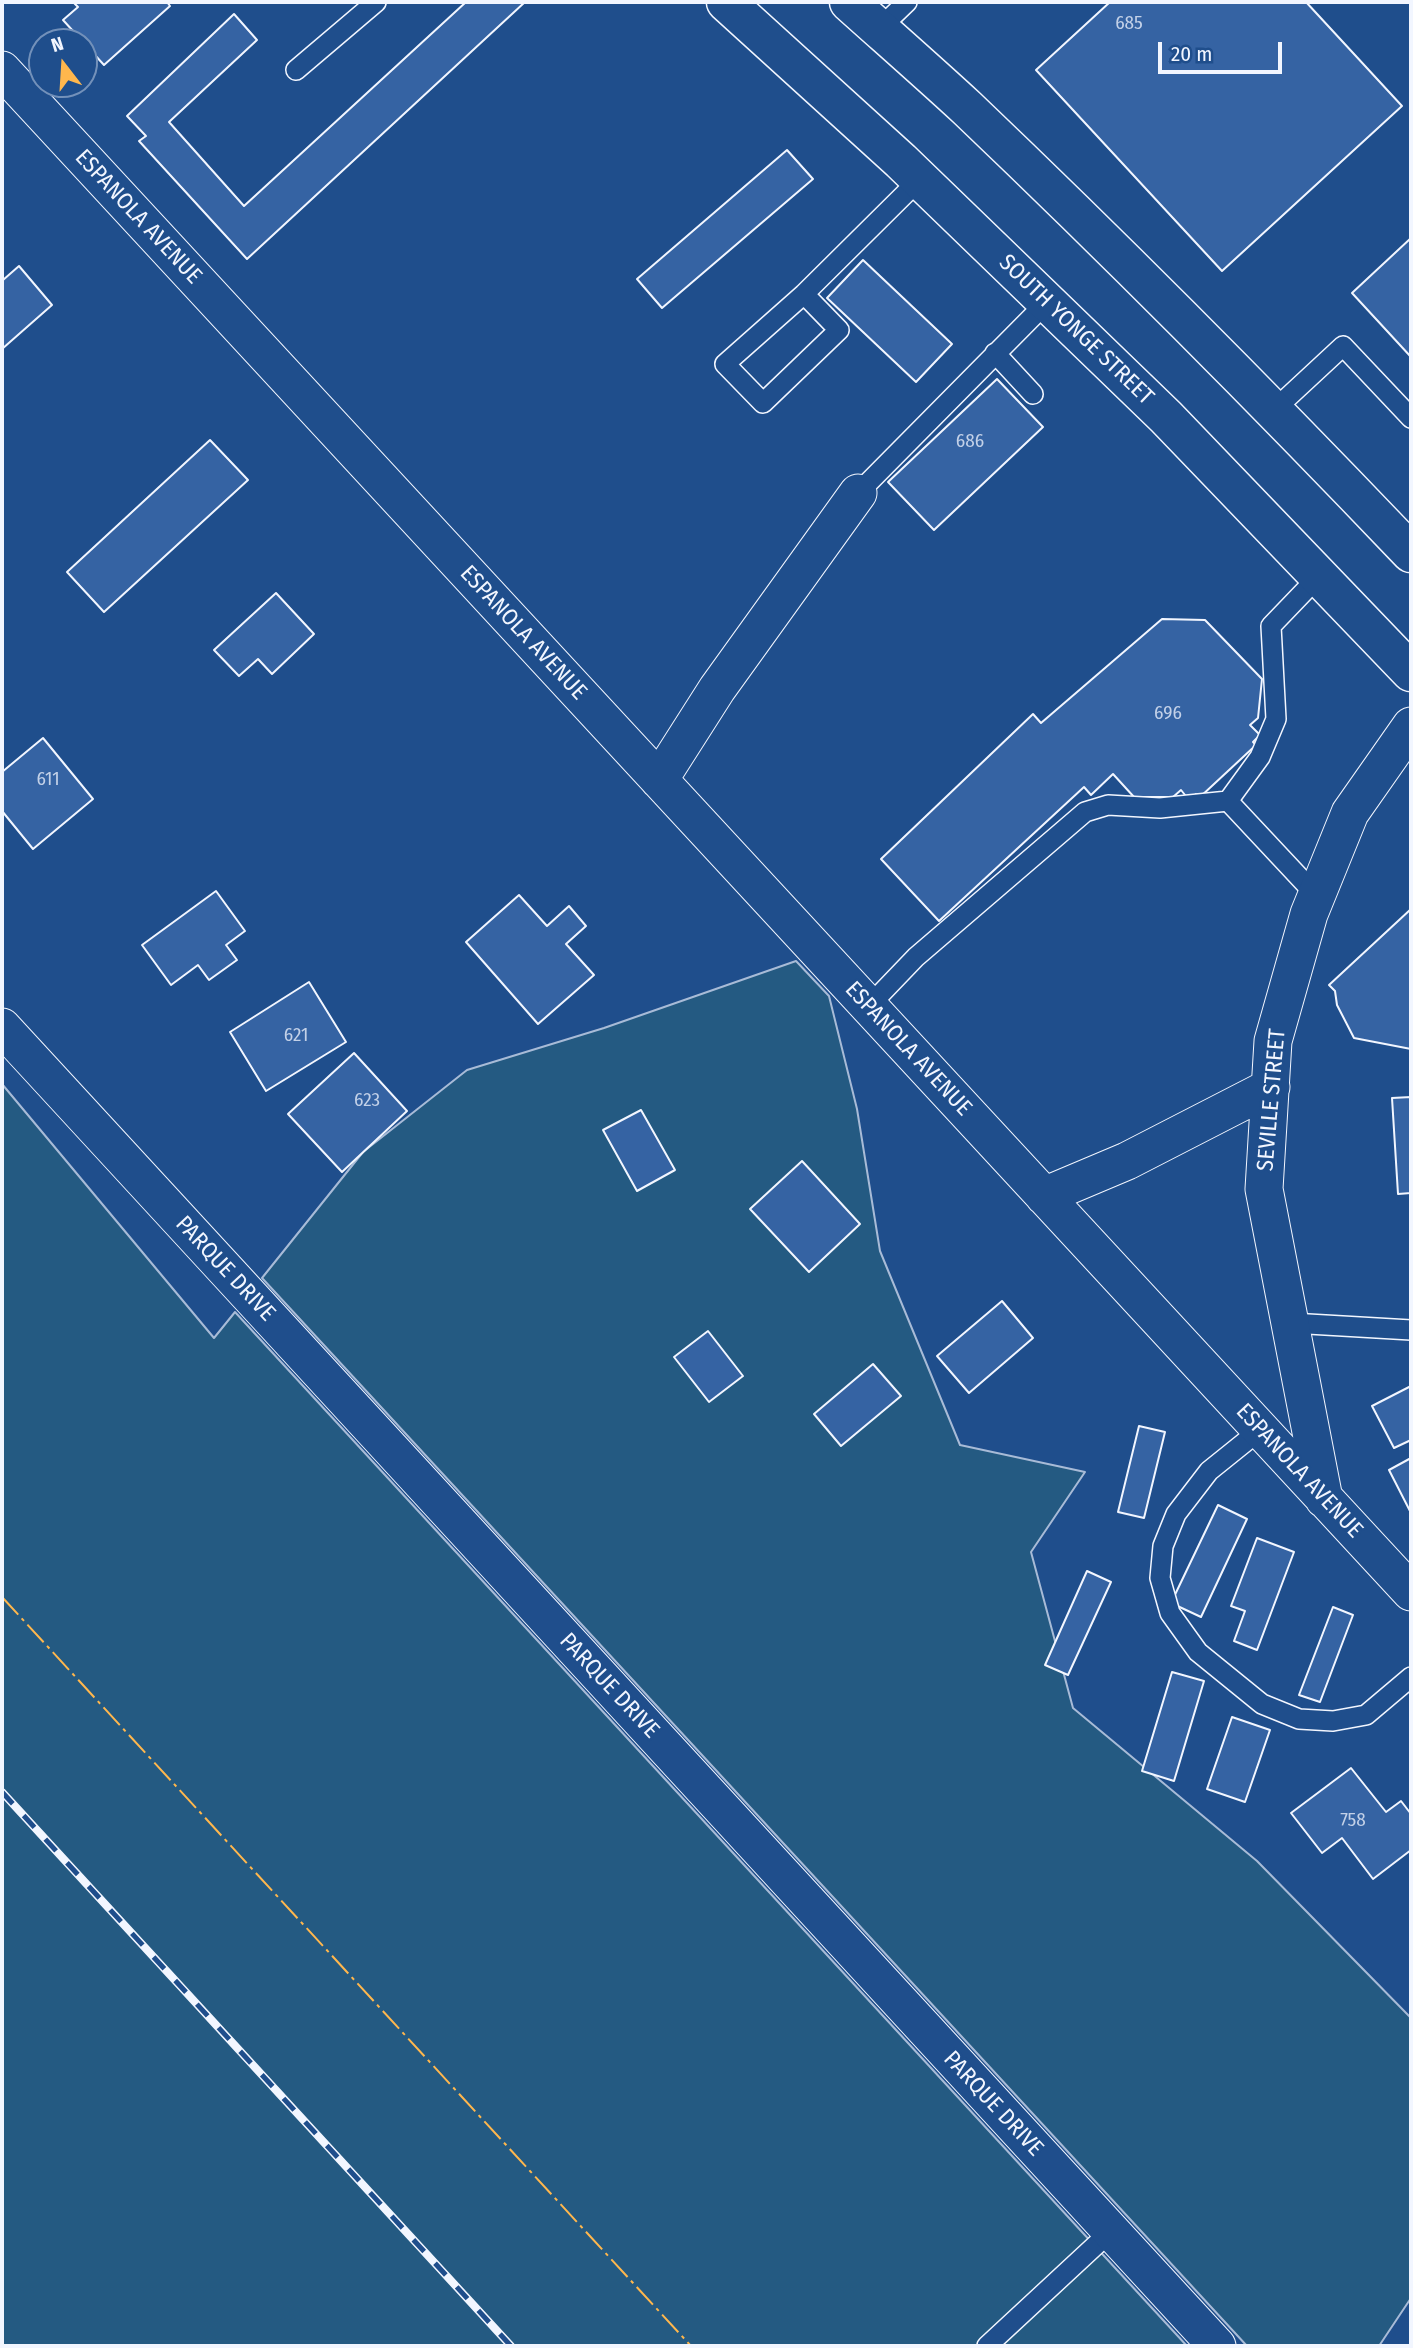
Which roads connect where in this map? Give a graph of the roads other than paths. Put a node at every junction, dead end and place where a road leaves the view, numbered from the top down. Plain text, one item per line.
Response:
1 (376, 2) edge
2 (726, 2) edge
3 (849, 2) edge
4 (908, 2) edge
5 (879, 29) junction
6 (2, 70) edge
7 (296, 70) dead end
8 (920, 179) junction
9 (804, 293) junction
10 (1047, 302) junction
11 (995, 353) junction
12 (1033, 394) dead end
13 (1274, 410) junction
14 (1411, 418) edge
15 (858, 493) joint
16 (1409, 545) edge
17 (1319, 576) junction
18 (1411, 673) edge
19 (1411, 726) edge
20 (659, 780) junction
21 (1227, 801) junction
22 (1316, 895) junction
23 (869, 1006) junction
24 (2, 1027) edge
25 (1270, 1087) junction
26 (1044, 1196) junction
27 (1291, 1323) junction
28 (1411, 1330) edge
29 (1260, 1430) junction
30 (1324, 1499) junction
31 (1411, 1592) edge
32 (1411, 1677) edge
33 (1111, 2231) junction
34 (987, 2346) edge
35 (1217, 2346) edge

1 - 7 lane
2 - 8 main road, SOUTH YONGE STREET
3 - 5 main road
4 - 5 lane
5 - 13 main road
6 - 20 street, ESPANOLA AVENUE
8 - 9 lane
8 - 10 main road, SOUTH YONGE STREET
9 - 9 lane
10 - 11 lane
10 - 17 main road, SOUTH YONGE STREET
11 - 12 lane
11 - 15 lane
13 - 14 lane
13 - 16 main road
15 - 20 street
17 - 18 main road, SOUTH YONGE STREET
17 - 21 lane
19 - 22 street, SEVILLE STREET
20 - 23 street, ESPANOLA AVENUE
21 - 22 lane
21 - 23 lane
22 - 25 street, SEVILLE STREET
23 - 26 street, ESPANOLA AVENUE
24 - 33 street, PARQUE DRIVE
25 - 26 street
25 - 27 street, SEVILLE STREET
26 - 29 street, ESPANOLA AVENUE
27 - 28 lane
27 - 30 street, SEVILLE STREET
29 - 30 street, ESPANOLA AVENUE
29 - 32 lane
30 - 31 street, ESPANOLA AVENUE
33 - 34 lane
33 - 35 street, PARQUE DRIVE

